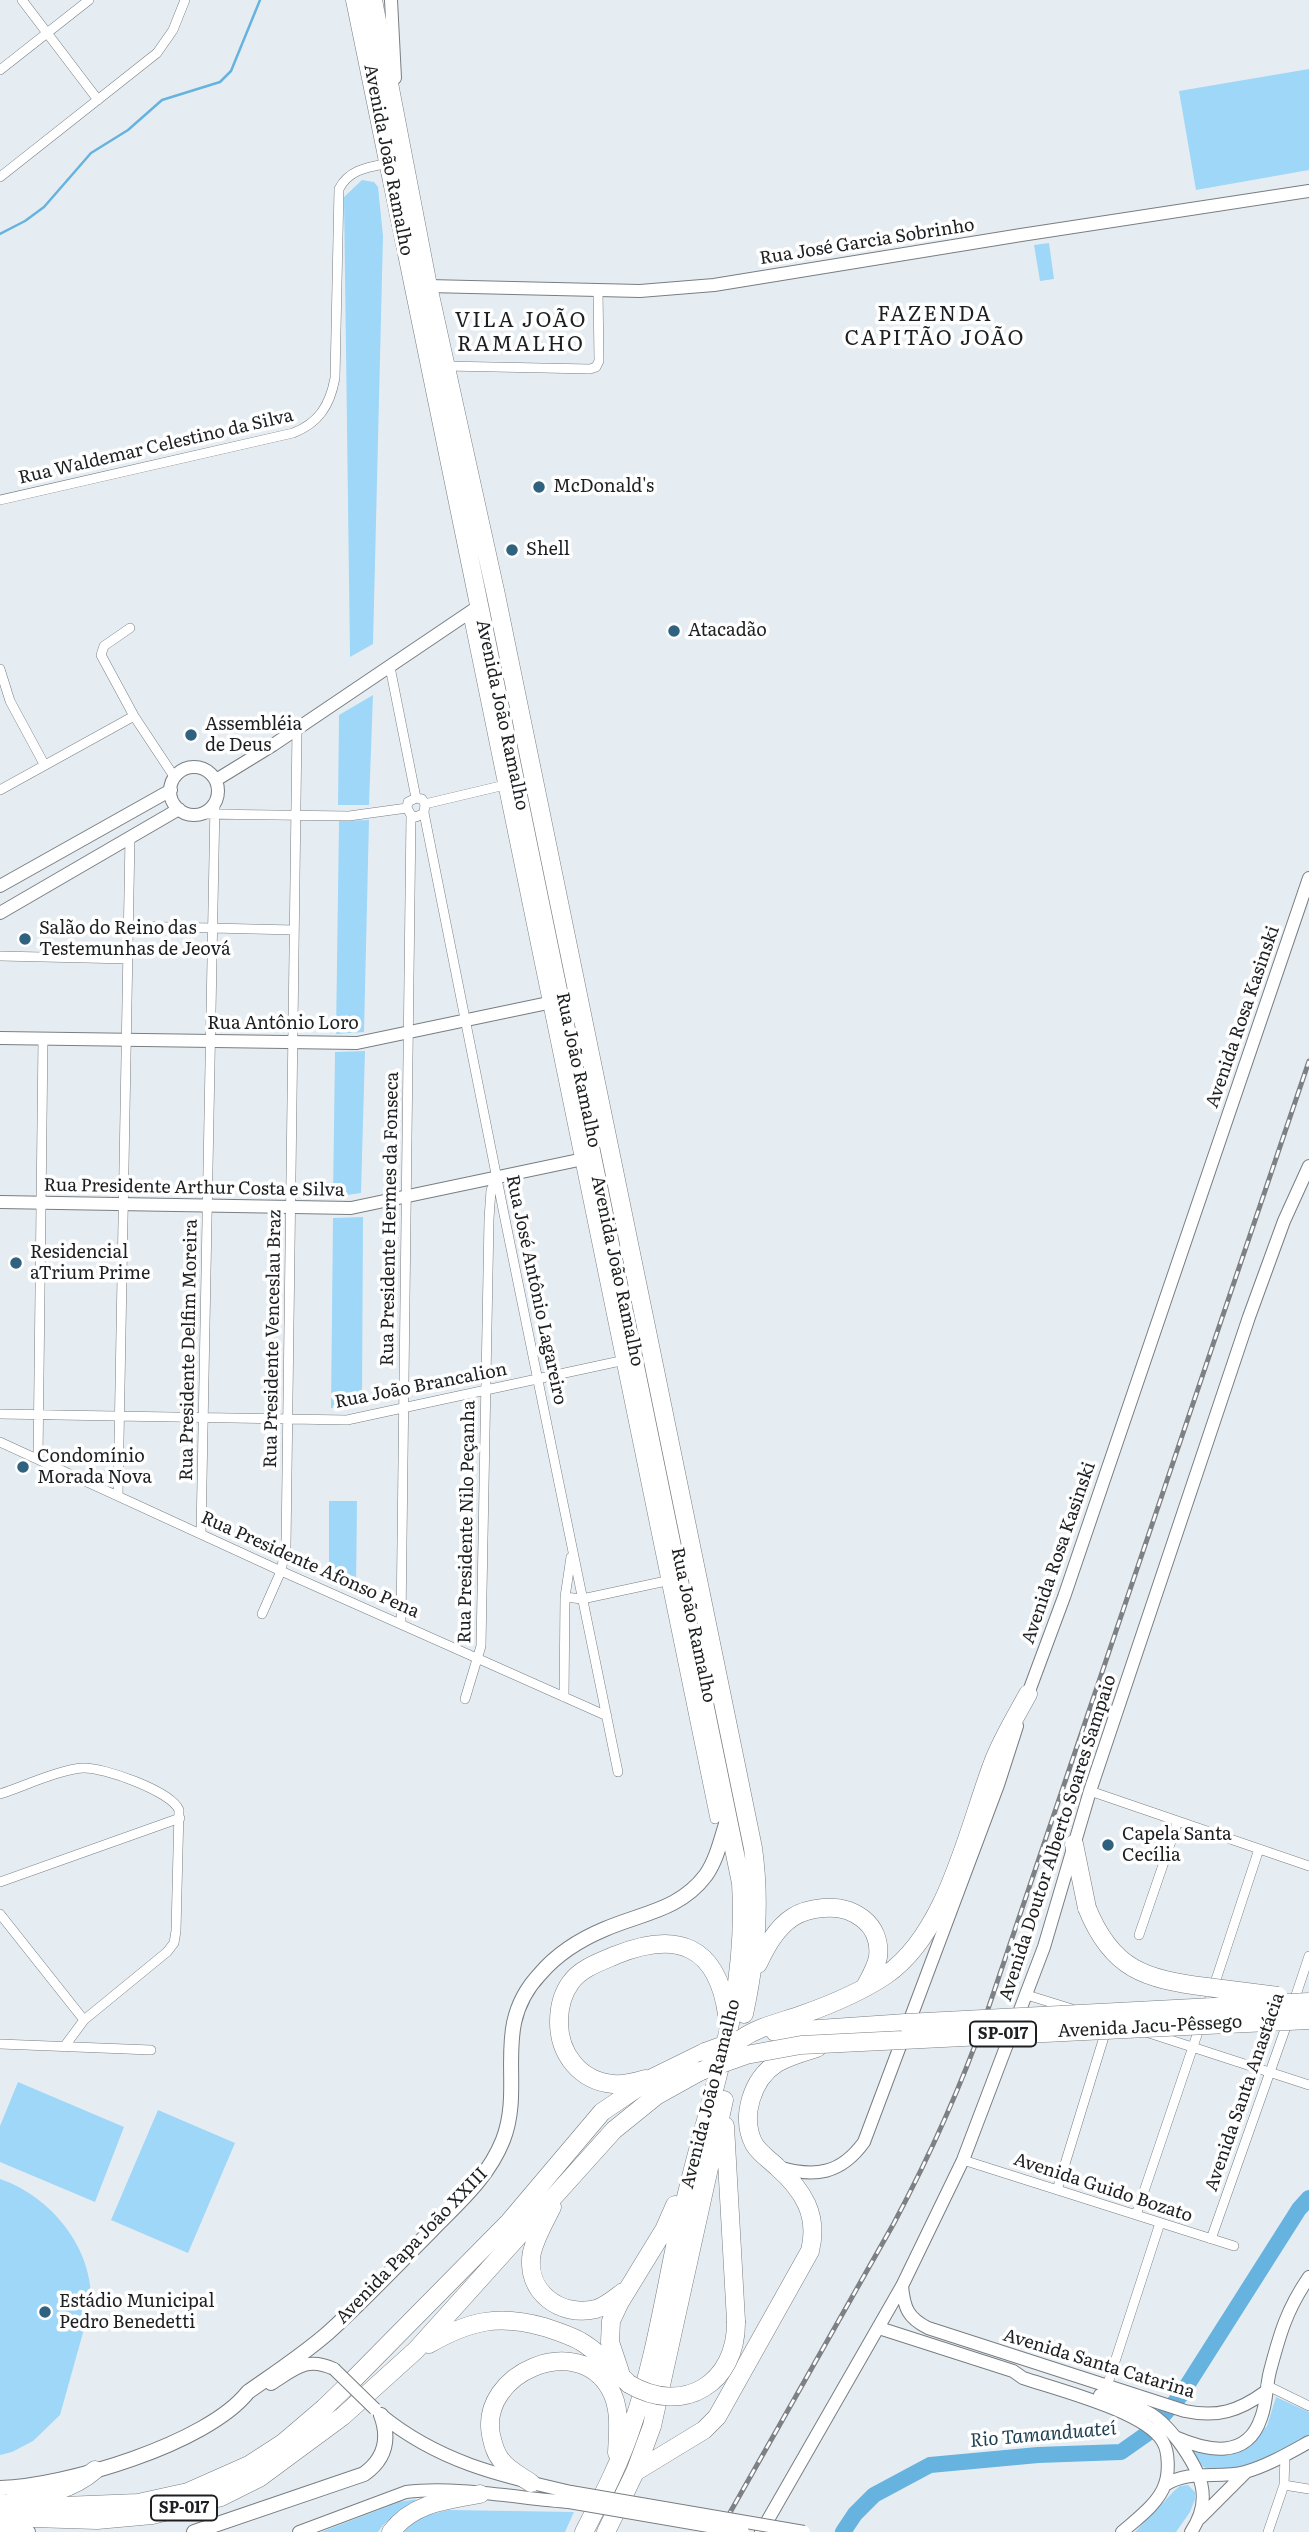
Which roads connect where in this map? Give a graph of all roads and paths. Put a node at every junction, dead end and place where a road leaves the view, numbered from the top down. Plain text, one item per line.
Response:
1 (22, 0) edge
2 (89, 0) edge
3 (185, 0) edge
4 (355, 0) edge
5 (373, 0) edge
6 (391, 0) edge
7 (46, 33) junction
8 (0, 70) edge
9 (98, 100) junction
10 (398, 124) junction
11 (388, 163) junction
12 (0, 177) edge
13 (1309, 191) edge
14 (428, 286) junction
15 (598, 290) junction
16 (446, 366) junction
17 (0, 500) edge
18 (496, 595) junction
19 (474, 611) junction
20 (130, 628) dead end
21 (390, 667) junction
22 (0, 669) edge
23 (134, 716) junction
24 (296, 729) junction
25 (44, 765) junction
26 (216, 780) junction
27 (173, 784) junction
28 (510, 784) junction
29 (0, 790) edge
30 (416, 798) junction
31 (215, 806) junction
32 (425, 808) junction
33 (179, 809) junction
34 (409, 811) junction
35 (198, 814) junction
36 (296, 815) junction
37 (214, 831) junction
38 (130, 837) junction
39 (1309, 878) edge
40 (0, 886) edge
41 (0, 913) edge
42 (128, 926) junction
43 (212, 928) junction
44 (294, 930) junction
45 (0, 956) edge
46 (128, 959) junction
47 (555, 1005) junction
48 (466, 1021) junction
49 (409, 1033) junction
50 (0, 1038) edge
51 (43, 1039) junction
52 (126, 1040) junction
53 (210, 1042) junction
54 (293, 1043) junction
55 (598, 1096) junction
56 (610, 1145) junction
57 (587, 1158) junction
58 (1309, 1166) edge
59 (497, 1178) junction
60 (407, 1195) junction
61 (0, 1202) edge
62 (41, 1203) junction
63 (123, 1204) junction
64 (207, 1206) junction
65 (291, 1207) junction
66 (489, 1219) junction
67 (505, 1219) junction
68 (629, 1360) junction
69 (538, 1379) junction
70 (486, 1390) junction
71 (404, 1406) junction
72 (0, 1414) edge
73 (38, 1415) junction
74 (118, 1416) junction
75 (203, 1418) junction
76 (288, 1420) junction
77 (0, 1442) edge
78 (38, 1459) junction
79 (118, 1496) junction
80 (201, 1533) junction
81 (572, 1551) junction
82 (281, 1571) junction
83 (674, 1579) junction
84 (565, 1597) junction
85 (582, 1599) junction
86 (262, 1614) dead end
87 (401, 1623) junction
88 (479, 1658) junction
89 (1028, 1694) junction
90 (564, 1697) junction
91 (465, 1699) dead end
92 (607, 1716) junction
93 (618, 1772) dead end
94 (1090, 1791) junction
95 (0, 1794) edge
96 (180, 1814) junction
97 (722, 1817) junction
98 (1178, 1821) junction
99 (1074, 1844) junction
100 (1259, 1849) junction
101 (1309, 1866) edge
102 (0, 1882) edge
103 (0, 1914) edge
104 (1139, 1936) dead end
105 (1309, 1956) edge
106 (753, 1973) junction
107 (864, 1988) junction
108 (1027, 1995) junction
109 (1309, 2001) edge
110 (84, 2020) junction
111 (1109, 2020) junction
112 (1309, 2020) edge
113 (735, 2036) junction
114 (830, 2043) junction
115 (0, 2045) edge
116 (64, 2047) junction
117 (1193, 2048) junction
118 (151, 2050) dead end
119 (1271, 2073) junction
120 (652, 2078) junction
121 (1309, 2085) edge
122 (724, 2103) junction
123 (963, 2160) junction
124 (774, 2164) junction
125 (692, 2171) junction
126 (564, 2184) junction
127 (1057, 2190) junction
128 (1136, 2215) junction
129 (1160, 2223) junction
130 (1210, 2239) junction
131 (1234, 2246) dead end
132 (1309, 2277) edge
133 (902, 2286) junction
134 (629, 2288) junction
135 (879, 2328) junction
136 (416, 2350) junction
137 (625, 2379) junction
138 (1107, 2386) junction
139 (1265, 2388) junction
140 (239, 2404) junction
141 (1309, 2406) edge
142 (1144, 2411) junction
143 (378, 2412) junction
144 (1166, 2433) junction
145 (1309, 2442) edge
146 (1285, 2455) junction
147 (617, 2465) junction
148 (96, 2470) junction
149 (635, 2472) junction
150 (1246, 2472) junction
151 (1200, 2475) junction
152 (531, 2483) junction
153 (1165, 2485) junction
154 (1284, 2485) junction
155 (0, 2488) edge
156 (1309, 2488) edge
157 (480, 2494) junction
158 (570, 2497) junction
159 (0, 2501) edge
160 (0, 2517) edge
161 (1199, 2519) junction
162 (0, 2530) edge
163 (28, 2532) edge
164 (194, 2532) edge
165 (299, 2532) edge
166 (391, 2532) edge
167 (584, 2532) edge
168 (606, 2532) edge
169 (743, 2532) edge
170 (761, 2532) edge
171 (804, 2532) edge
172 (1123, 2532) edge
173 (1191, 2532) edge
174 (1268, 2532) edge

1 - 7 street
2 - 7 street
3 - 9 street
4 - 11 highway, Avenida João Ramalho
5 - 10 highway, Avenida João Ramalho
6 - 10 main road, Avenida João Ramalho
7 - 8 street
7 - 9 street
9 - 12 street
10 - 14 highway, Avenida João Ramalho
11 - 17 street, Rua Waldemar Celestino da Silva
11 - 19 highway, Avenida João Ramalho
13 - 15 main road, Rua José Garcia Sobrinho
14 - 15 main road, Rua José Garcia Sobrinho
14 - 16 highway, Avenida João Ramalho
15 - 16 street
16 - 18 highway, Avenida João Ramalho
18 - 19 highway
18 - 55 highway, Avenida João Ramalho
19 - 21 main road
19 - 28 highway, Avenida João Ramalho
20 - 23 street
21 - 24 main road
21 - 30 street
22 - 25 street
23 - 25 street
23 - 27 street
24 - 26 main road
24 - 36 street, Rua Presidente Venceslau Braz
25 - 29 street
26 - 27 main road
26 - 31 main road
27 - 33 main road
27 - 40 main road
28 - 32 street
28 - 47 highway, Avenida João Ramalho
30 - 32 street
30 - 34 street
31 - 35 main road
31 - 36 street
31 - 37 street, Rua Presidente Delfim Moreira
32 - 34 street
32 - 48 street, Rua José Antônio Lagareiro
33 - 35 main road
33 - 38 main road
34 - 36 street
34 - 49 street, Rua Presidente Hermes da Fonseca
35 - 37 street
36 - 44 street, Rua Presidente Venceslau Braz
37 - 43 street, Rua Presidente Delfim Moreira
38 - 41 main road
38 - 42 street
39 - 89 main road, Avenida Rosa Kasinski
42 - 43 street
42 - 46 street
43 - 44 street
43 - 53 street, Rua Presidente Delfim Moreira
44 - 54 street, Rua Presidente Venceslau Braz
45 - 46 street
46 - 52 street
47 - 48 main road, Rua Antônio Loro
47 - 55 highway
47 - 57 highway, Avenida João Ramalho
48 - 49 main road, Rua Antônio Loro
48 - 59 street, Rua José Antônio Lagareiro
49 - 54 main road, Rua Antônio Loro
49 - 60 street, Rua Presidente Hermes da Fonseca
50 - 51 main road, Rua Antônio Loro
51 - 52 main road, Rua Antônio Loro
51 - 62 street
52 - 53 main road, Rua Antônio Loro
52 - 63 street
53 - 54 main road, Rua Antônio Loro
53 - 64 street, Rua Presidente Delfim Moreira
54 - 65 street, Rua Presidente Venceslau Braz
55 - 56 highway, Avenida João Ramalho
56 - 57 highway
56 - 106 highway, Avenida João Ramalho
57 - 59 main road, Rua Presidente Arthur Costa e Silva
57 - 68 highway, Avenida João Ramalho
58 - 94 main road, Avenida Doutor Alberto Soares Sampaio
59 - 60 main road, Rua Presidente Arthur Costa e Silva
59 - 66 street, Rua Presidente Nilo Peçanha
59 - 67 street, Rua José Antônio Lagareiro
60 - 65 main road, Rua Presidente Arthur Costa e Silva
60 - 71 street, Rua Presidente Hermes da Fonseca
61 - 62 main road, Rua Presidente Arthur Costa e Silva
62 - 63 main road, Rua Presidente Arthur Costa e Silva
62 - 73 street
63 - 64 main road, Rua Presidente Arthur Costa e Silva
63 - 74 street
64 - 65 main road, Rua Presidente Arthur Costa e Silva
64 - 75 street, Rua Presidente Delfim Moreira
65 - 76 street, Rua Presidente Venceslau Braz
66 - 67 street
66 - 70 street, Rua Presidente Nilo Peçanha
67 - 69 street, Rua José Antônio Lagareiro
68 - 69 street, Rua João Brancalion
68 - 83 highway, Avenida João Ramalho
69 - 70 street, Rua João Brancalion
69 - 81 street, Rua José Antônio Lagareiro
70 - 71 street, Rua João Brancalion
70 - 88 street, Rua Presidente Nilo Peçanha
71 - 76 street, Rua João Brancalion
71 - 87 street, Rua Presidente Hermes da Fonseca
72 - 73 street, Rua João Brancalion
73 - 74 street, Rua João Brancalion
73 - 78 street
74 - 75 street, Rua João Brancalion
74 - 79 street
75 - 76 street, Rua João Brancalion
75 - 80 street, Rua Presidente Delfim Moreira
76 - 82 street, Rua Presidente Venceslau Braz
77 - 78 street, Rua Presidente Afonso Pena
78 - 79 street, Rua Presidente Afonso Pena
79 - 80 street, Rua Presidente Afonso Pena
80 - 82 street, Rua Presidente Afonso Pena
81 - 84 street
81 - 85 street, Rua José Antônio Lagareiro
82 - 86 street, Rua Presidente Venceslau Braz
82 - 87 street, Rua Presidente Afonso Pena
83 - 85 street
83 - 97 highway, Avenida João Ramalho
84 - 85 street
84 - 90 street
85 - 92 street, Rua José Antônio Lagareiro
87 - 88 street, Rua Presidente Afonso Pena
88 - 90 street, Rua Presidente Afonso Pena
88 - 91 street, Rua Presidente Nilo Peçanha
89 - 107 highway
89 - 124 main road, Avenida Rosa Kasinski
90 - 92 street, Rua Presidente Afonso Pena
92 - 93 street, Rua José Antônio Lagareiro
94 - 98 street
94 - 99 main road, Avenida Doutor Alberto Soares Sampaio
95 - 96 street
96 - 102 street
96 - 110 street
97 - 113 highway, Avenida João Ramalho
97 - 140 main road, Avenida Papa João XXIII
98 - 100 street
98 - 104 street
99 - 108 main road, Avenida Doutor Alberto Soares Sampaio
99 - 109 highway, bridge
100 - 101 street
100 - 117 street
103 - 110 street
105 - 119 street, Avenida Santa Anastácia
106 - 107 highway
106 - 122 highway, Avenida João Ramalho
107 - 113 highway
108 - 111 street
108 - 123 main road, Avenida Doutor Alberto Soares Sampaio
109 - 113 highway, Avenida Jacu-Pêssego / SP-017, bridge
110 - 116 street
111 - 117 street
111 - 127 street
112 - 114 highway, Avenida Jacu-Pêssego / SP-017, bridge
113 - 120 highway, Avenida Jacu-Pêssego / SP-017, bridge
113 - 120 highway
113 - 125 highway, Avenida João Ramalho
114 - 124 highway, bridge
114 - 126 highway, Avenida Jacu-Pêssego / SP-017, bridge
115 - 116 street
116 - 118 street
117 - 119 street
117 - 128 street
119 - 121 street
119 - 130 street, Avenida Santa Anastácia
120 - 159 highway, SP-017
122 - 137 highway, bridge
122 - 149 highway, Avenida João Ramalho
123 - 127 street, Avenida Guido Bozato
123 - 133 main road, Avenida Doutor Alberto Soares Sampaio
124 - 149 highway
125 - 134 highway
125 - 147 highway, Avenida João Ramalho
126 - 134 highway
126 - 136 highway, SP-017
127 - 128 street, Avenida Guido Bozato
128 - 129 street, Avenida Guido Bozato
129 - 130 street, Avenida Guido Bozato
129 - 138 street
130 - 131 street, Avenida Guido Bozato
132 - 139 main road
133 - 135 main road, Avenida Doutor Alberto Soares Sampaio
133 - 138 main road, Avenida Santa Catarina
134 - 137 highway
135 - 142 main road, Avenida Santa Catarina
135 - 170 main road, Avenida Doutor Alberto Soares Sampaio
136 - 137 highway
136 - 160 highway, SP-017
138 - 142 main road, Avenida Santa Catarina
139 - 141 street
139 - 142 main road, Avenida Santa Catarina
139 - 144 main road, Avenida Santa Catarina
140 - 143 main road, bridge
140 - 148 main road, Avenida Papa João XXIII
142 - 144 main road, Avenida Santa Catarina
143 - 152 main road
143 - 164 main road
144 - 151 main road, Avenida Santa Catarina
144 - 153 main road
145 - 146 main road
146 - 150 main road
146 - 154 street
147 - 152 highway
147 - 167 highway, Avenida João Ramalho
148 - 155 main road, Avenida Papa João XXIII
148 - 159 highway
149 - 168 highway, Avenida João Ramalho
150 - 151 main road
150 - 161 main road
151 - 153 main road
151 - 161 main road
152 - 158 main road
153 - 172 main road
154 - 156 street
154 - 174 street
157 - 158 main road
157 - 165 main road
157 - 166 highway
158 - 169 main road, bridge
158 - 171 main road, bridge
161 - 173 main road
162 - 163 main road

